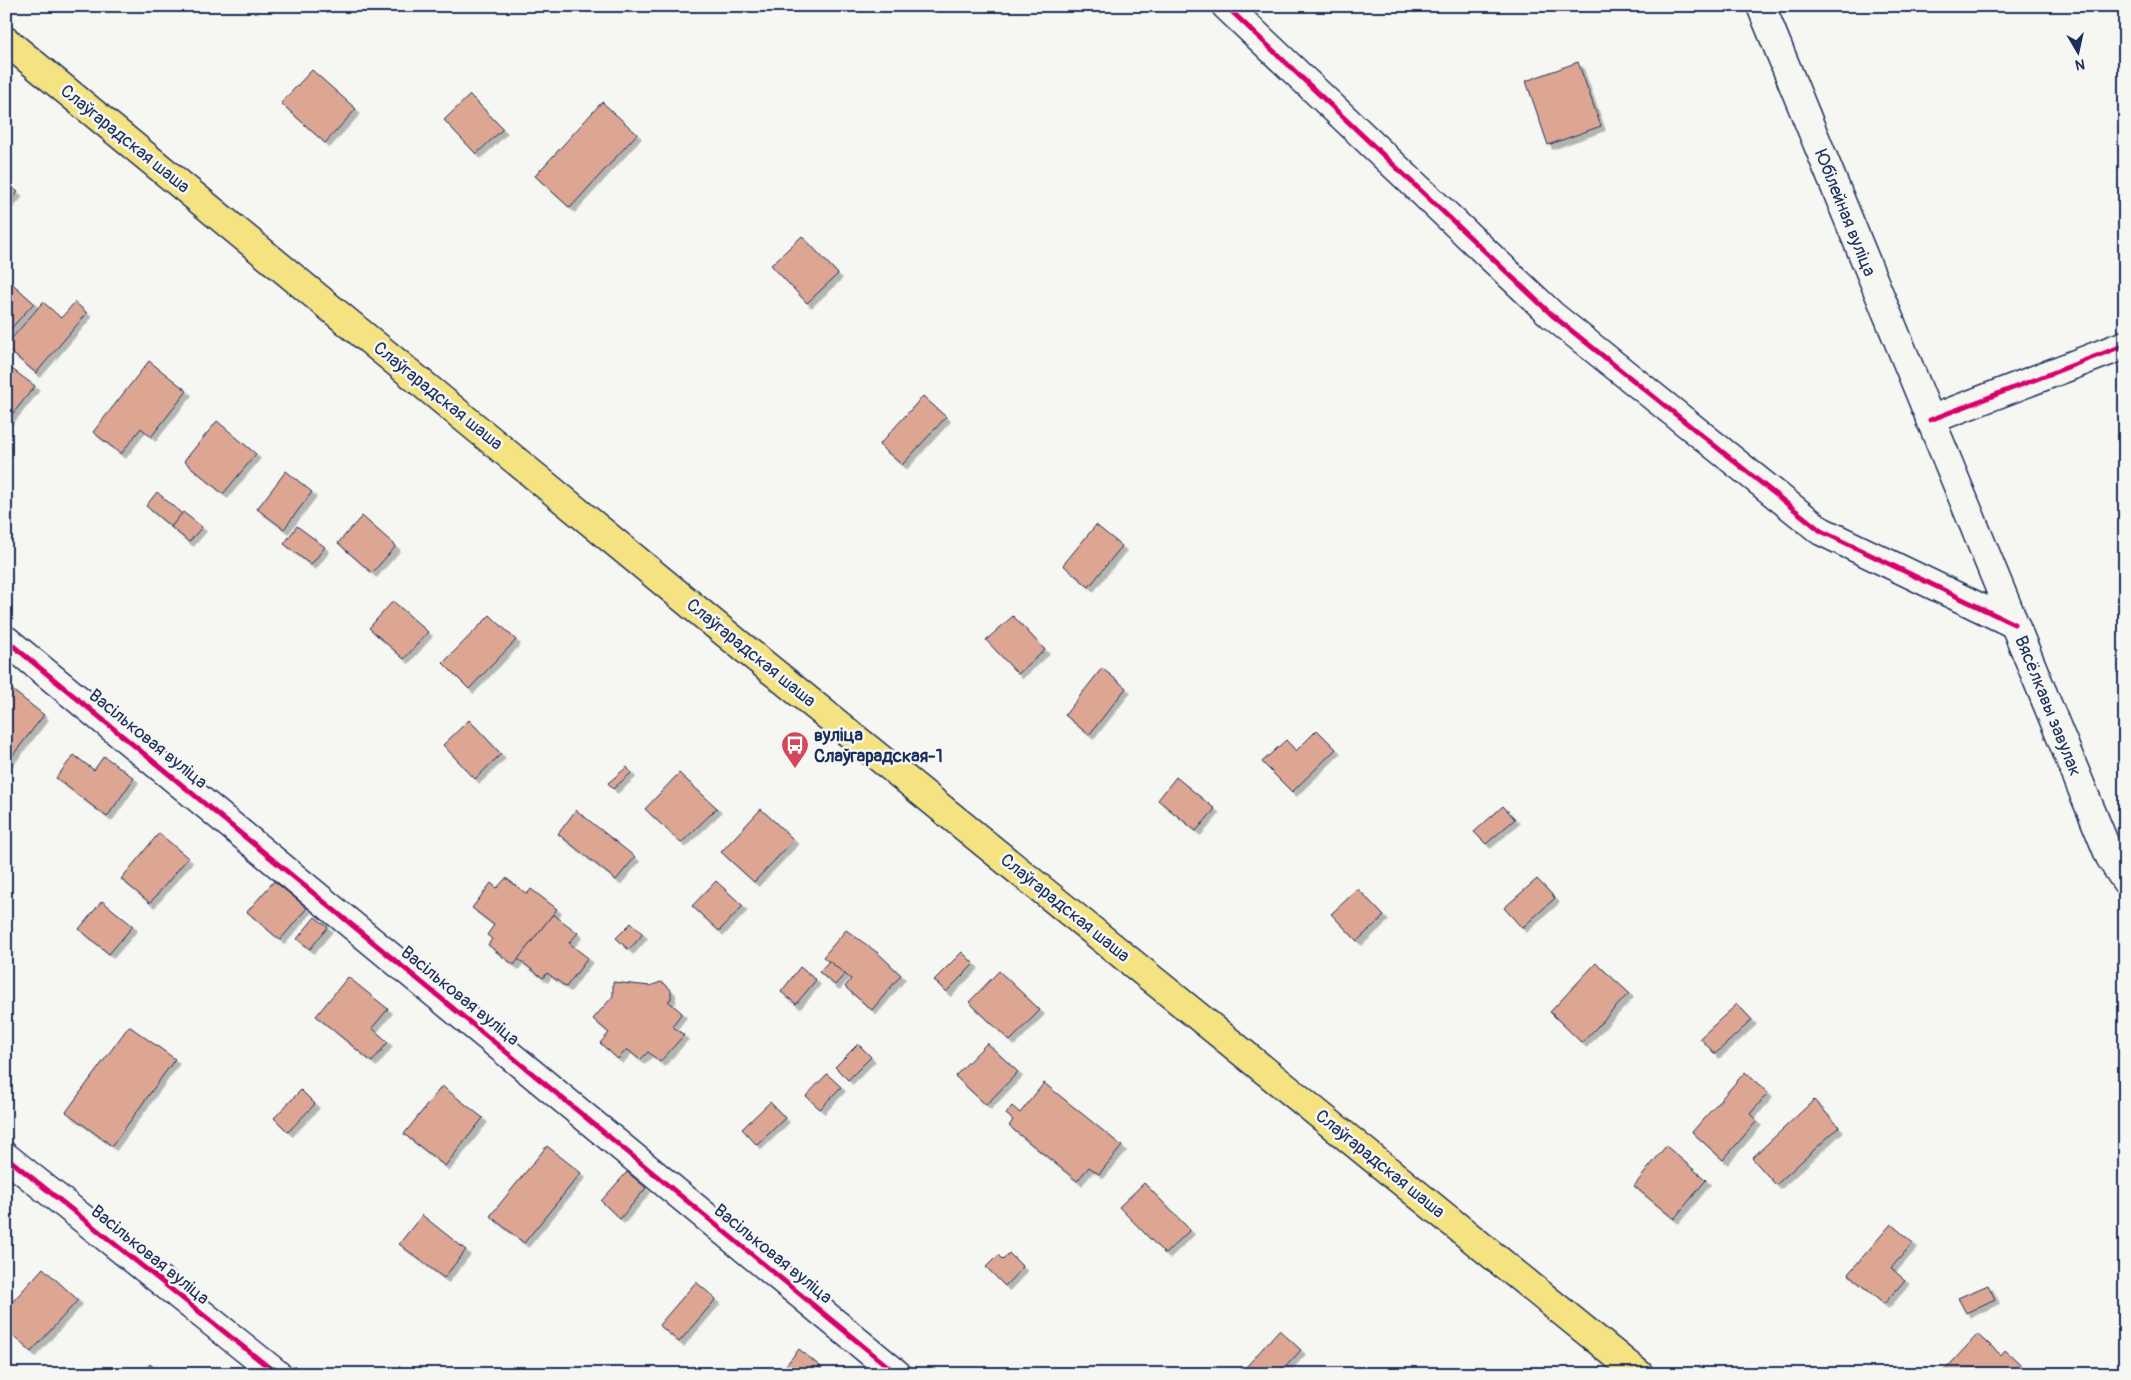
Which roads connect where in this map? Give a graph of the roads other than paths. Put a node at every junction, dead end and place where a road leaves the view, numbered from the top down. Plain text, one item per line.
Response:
1 (1226, 6) edge
2 (1761, 6) edge
3 (6, 41) edge
4 (2125, 345) edge
5 (1930, 420) junction
6 (2014, 624) junction
7 (6, 640) edge
8 (2125, 880) edge
9 (6, 1157) edge
10 (277, 1374) edge
11 (897, 1374) edge
12 (1639, 1374) edge

1 - 6 street
2 - 5 street, Юбілейная вуліца
3 - 12 main road, Слаўгарадская шаша
4 - 5 street
5 - 6 street, Вясёлкавы завулак
6 - 8 street, Вясёлкавы завулак
7 - 11 street, Васільковая вуліца
9 - 10 street, Васільковая вуліца

